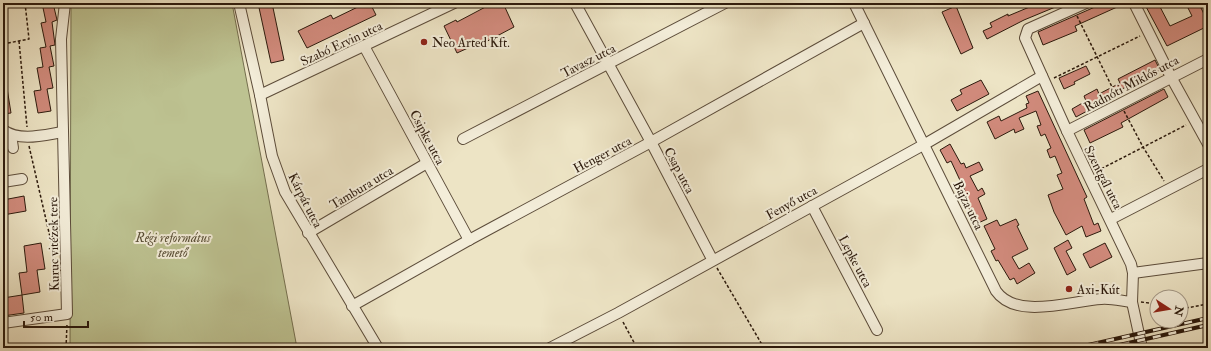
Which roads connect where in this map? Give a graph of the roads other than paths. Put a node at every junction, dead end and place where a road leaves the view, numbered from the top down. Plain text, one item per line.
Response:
1 (65, 3) edge
2 (239, 3) edge
3 (454, 3) edge
4 (575, 3) edge
5 (725, 3) edge
6 (854, 3) edge
7 (1086, 3) edge
8 (1134, 3) edge
9 (710, 6) edge
10 (864, 23) junction
11 (364, 46) junction
12 (1208, 59) edge
13 (608, 64) junction
14 (1171, 77) junction
15 (1043, 79) junction
16 (260, 95) junction
17 (1067, 131) junction
18 (7, 132) edge
19 (63, 132) junction
20 (463, 139) dead end
21 (651, 142) junction
22 (925, 144) junction
23 (1208, 144) edge
24 (13, 148) dead end
25 (427, 163) junction
26 (1208, 169) edge
27 (22, 179) dead end
28 (3, 182) edge
29 (812, 206) junction
30 (1111, 219) junction
31 (308, 233) junction
32 (469, 240) junction
33 (712, 259) junction
34 (1208, 263) edge
35 (1133, 273) junction
36 (1132, 302) junction
37 (352, 306) junction
38 (3, 323) edge
39 (877, 330) dead end
40 (376, 348) edge
41 (550, 348) edge
42 (1142, 348) edge

1 - 19 street, Kuruc vitézek tere
2 - 16 street, Kárpát utca
3 - 11 street, Szabó Ervin utca
4 - 13 street, Csap utca
5 - 9 street, Tavasz utca
6 - 10 street, Bajza utca
7 - 15 street, Szentgál utca
8 - 14 street
9 - 13 street, Tavasz utca
10 - 21 street, Henger utca
10 - 22 street, Bajza utca
11 - 16 street, Szabó Ervin utca
11 - 25 street, Csipke utca
12 - 14 street, Radnóti Miklós utca
13 - 20 street, Tavasz utca
13 - 21 street, Csap utca
14 - 17 street, Radnóti Miklós utca
14 - 23 street
15 - 17 street, Szentgál utca
15 - 22 street, Fenyő utca
16 - 31 street, Kárpát utca
17 - 30 street, Szentgál utca
18 - 19 street
18 - 24 street
19 - 38 street, Kuruc vitézek tere
21 - 32 street, Henger utca
21 - 33 street, Csap utca
22 - 29 street, Fenyő utca
22 - 36 street, Bajza utca
25 - 31 street, Tambura utca
25 - 32 street, Csipke utca
26 - 30 street
27 - 28 street
29 - 33 street, Fenyő utca
29 - 39 street, Lepke utca
30 - 35 street, Szentgál utca
31 - 37 street, Kárpát utca
32 - 37 street, Henger utca
33 - 41 street, Fenyő utca
34 - 35 street
35 - 36 street, Szentgál utca
36 - 42 street, Szentgál utca
37 - 40 street, Kárpát utca

